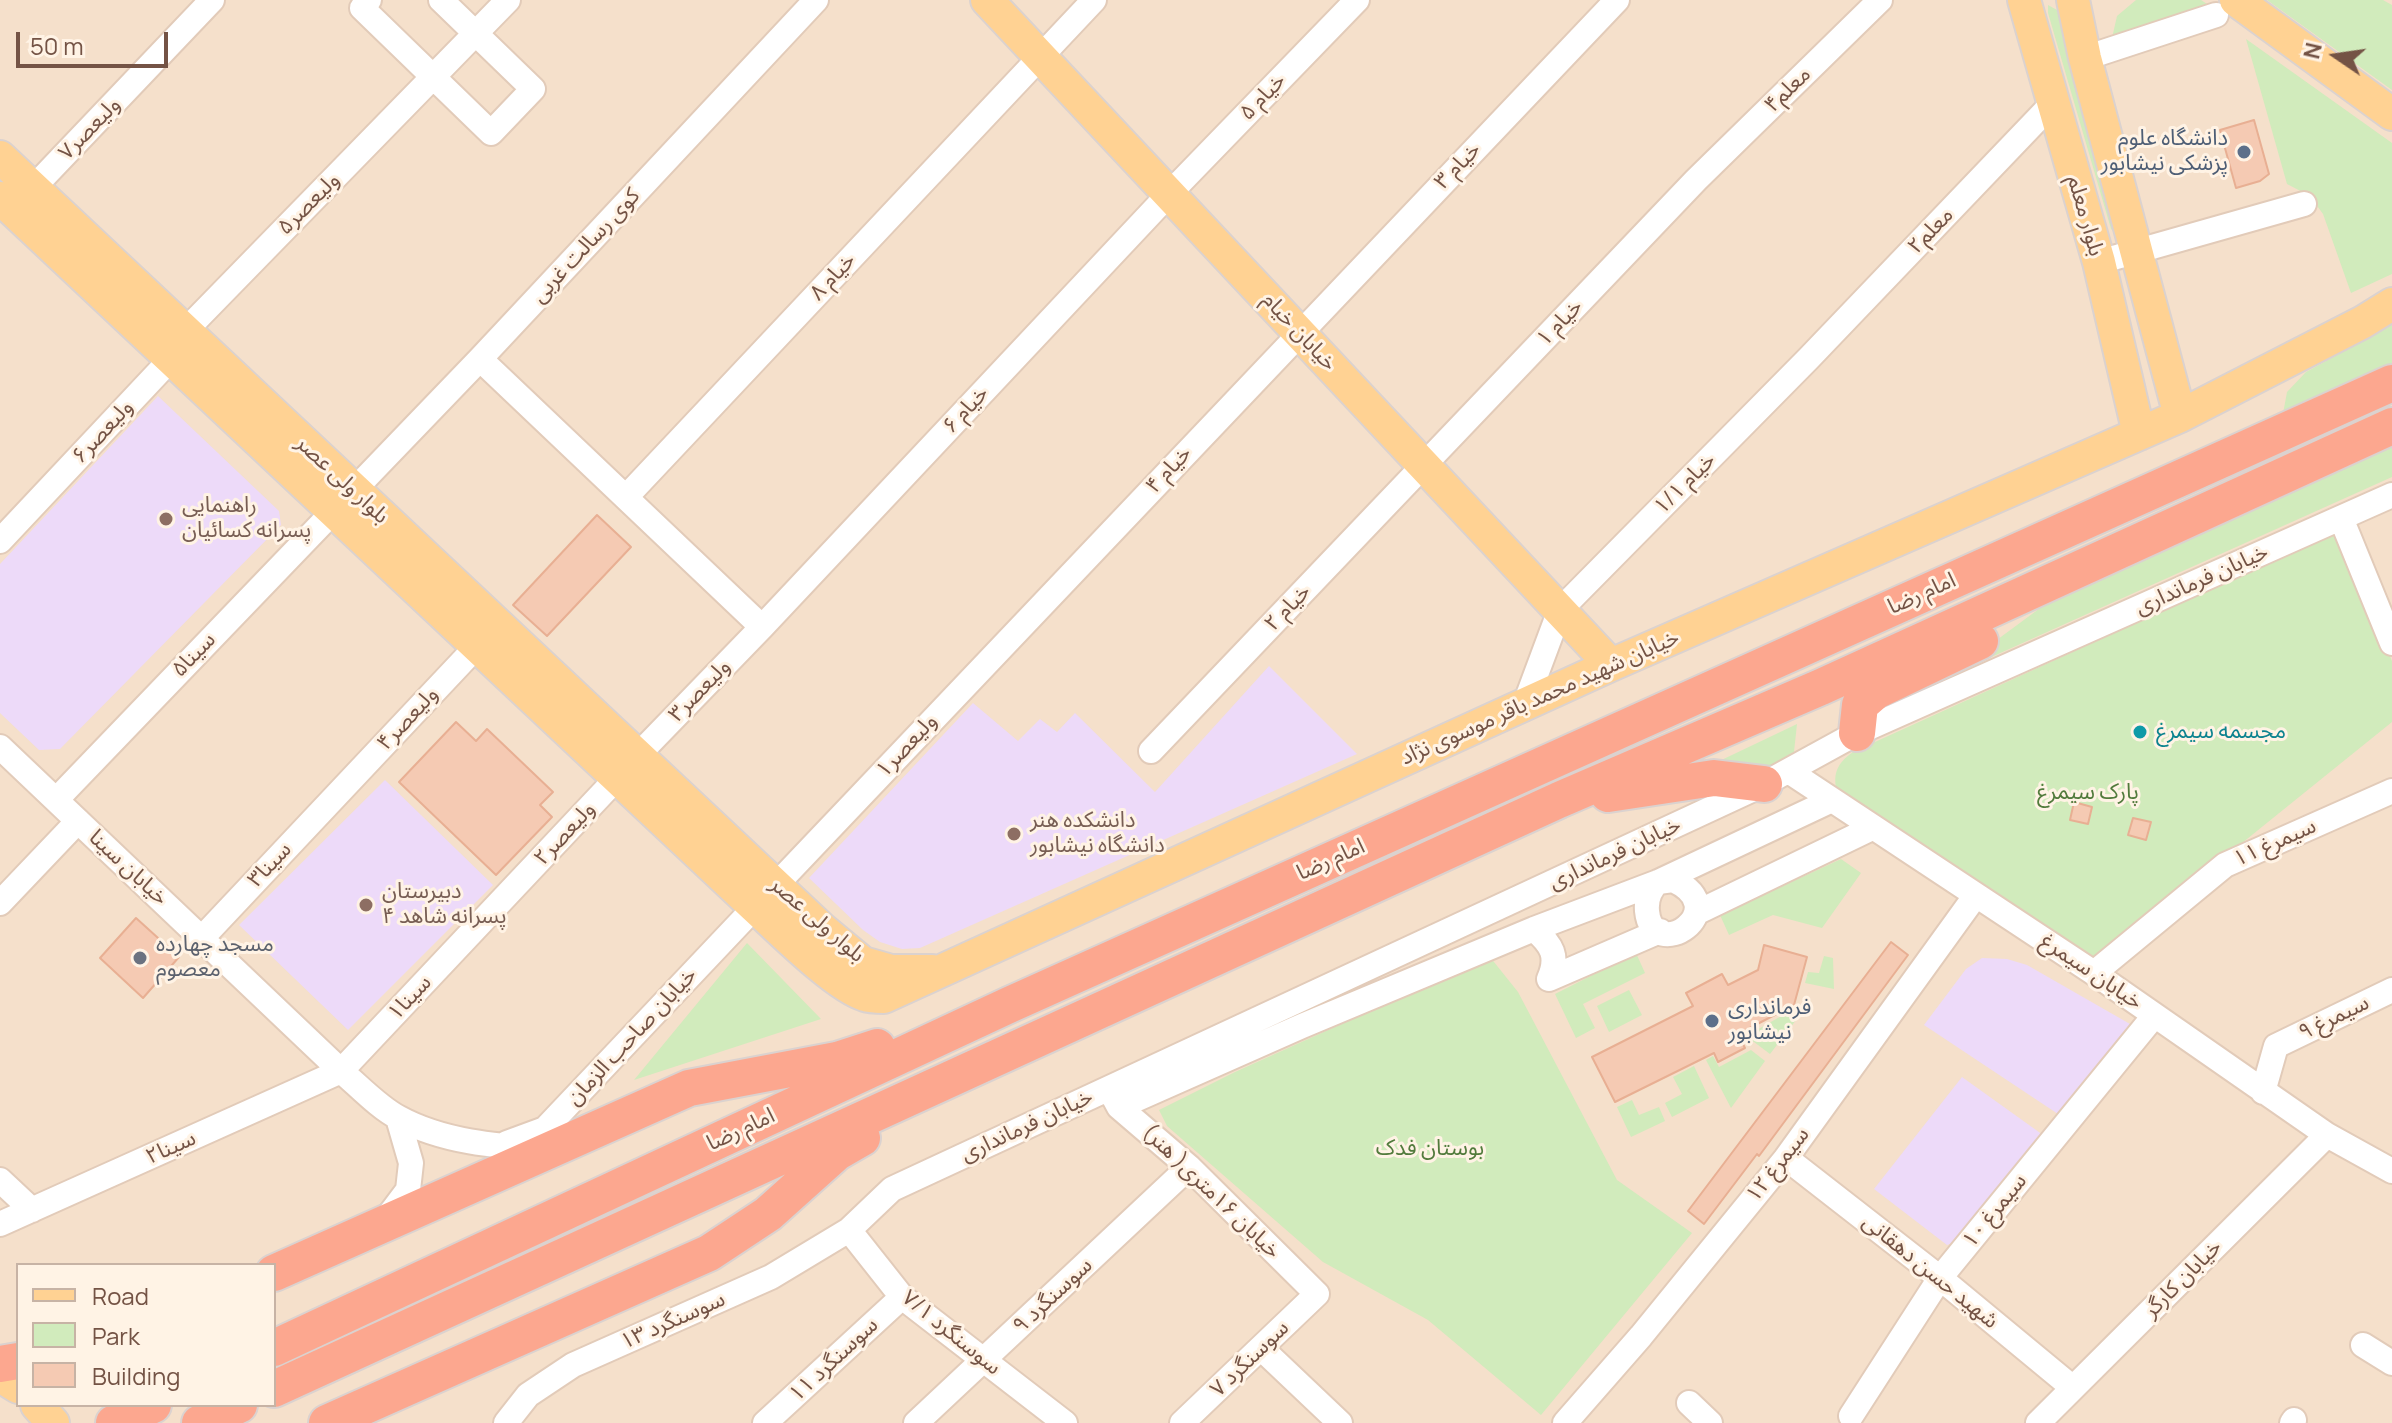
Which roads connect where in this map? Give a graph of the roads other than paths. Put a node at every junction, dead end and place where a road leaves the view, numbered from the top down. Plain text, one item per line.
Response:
1 (212, 0) edge
2 (369, 0) edge
3 (441, 0) edge
4 (508, 0) edge
5 (816, 0) edge
6 (987, 0) edge
7 (1094, 0) edge
8 (1357, 0) edge
9 (1617, 0) edge
10 (1880, 0) edge
11 (2024, 0) edge
12 (2073, 0) edge
13 (2226, 8) edge
14 (476, 34) junction
15 (1040, 57) junction
16 (2085, 58) junction
17 (434, 78) junction
18 (2053, 103) junction
19 (2392, 114) edge
20 (0, 157) edge
21 (1696, 180) joint
22 (1169, 194) junction
23 (11, 204) edge
24 (2304, 204) dead end
25 (2136, 253) junction
26 (2099, 262) junction
27 (2392, 304) edge
28 (1299, 332) junction
29 (178, 345) junction
30 (1809, 358) joint
31 (480, 359) junction
32 (2392, 383) edge
33 (2180, 416) junction
34 (2392, 426) edge
35 (2139, 434) junction
36 (1424, 465) junction
37 (2392, 495) edge
38 (626, 497) junction
39 (342, 500) junction
40 (2341, 518) junction
41 (0, 541) edge
42 (2042, 586) junction
43 (1039, 607) joint
44 (1560, 610) junction
45 (762, 627) junction
46 (2392, 643) edge
47 (477, 646) junction
48 (1611, 665) junction
49 (1525, 704) junction
50 (1857, 733) junction
51 (0, 747) edge
52 (1151, 751) dead end
53 (627, 767) junction
54 (1777, 778) junction
55 (2392, 791) edge
56 (339, 792) joint
57 (56, 800) junction
58 (1559, 800) junction
59 (1832, 800) junction
60 (78, 821) junction
61 (1872, 828) junction
62 (1658, 882) junction
63 (1976, 895) junction
64 (765, 896) junction
65 (0, 903) edge
66 (1696, 913) junction
67 (479, 924) joint
68 (1534, 929) junction
69 (1660, 931) junction
70 (202, 938) junction
71 (943, 970) joint
72 (2094, 973) junction
73 (2392, 990) edge
74 (1009, 1005) junction
75 (2154, 1016) junction
76 (1029, 1043) junction
77 (341, 1071) junction
78 (2263, 1092) junction
79 (1114, 1098) junction
80 (398, 1118) junction
81 (2327, 1135) junction
82 (497, 1146) junction
83 (551, 1150) junction
84 (1786, 1158) junction
85 (1189, 1167) junction
86 (2392, 1171) edge
87 (0, 1180) edge
88 (32, 1210) junction
89 (0, 1224) edge
90 (382, 1226) junction
91 (849, 1230) junction
92 (276, 1272) edge
93 (1940, 1278) junction
94 (1317, 1294) joint
95 (902, 1297) junction
96 (2363, 1345) dead end
97 (276, 1347) edge
98 (1262, 1349) junction
99 (984, 1361) junction
100 (2392, 1363) edge
101 (276, 1388) edge
102 (2073, 1388) junction
103 (1689, 1403) dead end
104 (39, 1407) edge
105 (149, 1407) edge
106 (235, 1407) edge
107 (1851, 1416) dead end
108 (53, 1423) edge
109 (114, 1423) edge
110 (200, 1423) edge
111 (327, 1423) edge
112 (506, 1423) edge
113 (765, 1423) edge
114 (916, 1423) edge
115 (1065, 1423) edge
116 (1182, 1423) edge
117 (1340, 1423) edge
118 (1565, 1423) edge
119 (1710, 1423) edge
120 (2038, 1423) edge

1 - 23 street, ولیعصر۷
2 - 17 street
3 - 14 street
4 - 14 street, ولیعصر۵
5 - 31 street, کوی رسالت غربی
6 - 15 main road, خیابان خیام
7 - 15 street, خیام ۸
8 - 22 street, خیام ۵
9 - 28 street, خیام ۳
10 - 21 street, معلم۴
11 - 18 main road, بلوار معلم
12 - 16 main road, بلوار معلم
13 - 16 street
13 - 19 main road
14 - 17 street, ولیعصر۵
14 - 17 street
15 - 22 main road, خیابان خیام
15 - 38 street, خیام ۸
16 - 25 main road, بلوار معلم
17 - 29 street, ولیعصر۵
18 - 26 main road, بلوار معلم
18 - 30 street, معلم۲
20 - 23 main road, بلوار ولی عصر
21 - 36 street, خیام ۱
22 - 28 main road, خیابان خیام
22 - 45 street, خیام ۶
23 - 29 main road, بلوار ولی عصر
24 - 25 street
25 - 26 street
25 - 33 main road, بلوار معلم
26 - 35 main road, بلوار معلم
27 - 33 main road, خیابان شهید محمد باقر موسوی نژاد
28 - 36 main road, خیابان خیام
28 - 43 street, خیام ۴
29 - 39 main road, بلوار ولی عصر
29 - 41 street, ولیعصر۶
30 - 44 street, خیام ۱/۱
31 - 38 street
31 - 39 street, کوی رسالت غربی
32 - 74 highway, امام رضا
33 - 35 main road, خیابان شهید محمد باقر موسوی نژاد
34 - 42 highway, امام رضا
35 - 48 main road, خیابان شهید محمد باقر موسوی نژاد
36 - 44 main road, خیابان خیام
36 - 52 street, خیام ۲
37 - 40 street, خیابان فرمانداری
38 - 45 street
39 - 47 main road, بلوار ولی عصر
39 - 53 main road, بلوار ولی عصر
39 - 57 street, سینا۵
40 - 46 street
40 - 50 street, خیابان فرمانداری
42 - 50 highway
42 - 58 highway, امام رضا
43 - 64 street, ولیعصر۱
44 - 48 main road, خیابان خیام
44 - 49 street
45 - 53 street, ولیعصر۳
47 - 53 main road, بلوار ولی عصر
47 - 56 street, ولیعصر۴
48 - 49 main road, خیابان شهید محمد باقر موسوی نژاد
49 - 71 main road, خیابان شهید محمد باقر موسوی نژاد
50 - 54 street, خیابان فرمانداری
51 - 57 street, خیابان سینا
53 - 64 main road, بلوار ولی عصر
53 - 67 street, ولیعصر۲
54 - 58 highway
54 - 59 street, خیابان سیمرغ
54 - 79 street, خیابان فرمانداری
55 - 72 street, سیمرغ ۱۱
56 - 70 street, سینا۳
57 - 60 street, خیابان سینا
58 - 76 highway, امام رضا
59 - 61 street, خیابان سیمرغ
59 - 62 street
60 - 65 street
60 - 70 street, خیابان سینا
61 - 63 street, خیابان سیمرغ
61 - 66 street
62 - 66 street
62 - 68 street
62 - 69 street
63 - 72 street, خیابان سیمرغ
63 - 84 street, سیمرغ ۱۲
64 - 71 main road, بلوار ولی عصر
64 - 82 street, خیابان صاحب الزمان
66 - 69 street
67 - 77 street, سینا۱
68 - 69 street
68 - 79 street
70 - 77 street, خیابان سینا
72 - 75 street, خیابان سیمرغ
73 - 78 street, سیمرغ ۹
74 - 83 highway
74 - 97 highway, امام رضا
75 - 78 street, خیابان سیمرغ
75 - 93 street, سیمرغ ۱۰
76 - 101 highway, امام رضا
76 - 111 highway
77 - 80 street, خیابان سینا
77 - 88 street, سینا۲
78 - 81 street, خیابان سیمرغ
79 - 85 street, خیابان ۱۶متری( هنر)
79 - 91 street, خیابان فرمانداری
80 - 82 street, خیابان سینا
80 - 90 street
81 - 86 street, خیابان سیمرغ
81 - 102 street, خیابان کارگر
82 - 83 street, خیابان سینا
83 - 90 highway
84 - 93 street, شهید حسن دهقانی
84 - 118 street, سیمرغ ۱۲
85 - 94 street, خیابان ۱۶متری( هنر)
85 - 99 street, سوسنگرد ۹
87 - 88 street
88 - 89 street, سینا۲
90 - 92 highway
91 - 95 street, سوسنگرد ۷/۱
91 - 112 street, سوسنگرد ۱۳
93 - 102 street, شهید حسن دهقانی
93 - 107 street, سیمرغ ۱۰
94 - 98 street, سوسنگرد ۷
95 - 99 street, سوسنگرد ۷/۱
95 - 113 street, سوسنگرد ۱۱
96 - 100 street
98 - 116 street, سوسنگرد ۷
98 - 117 street
99 - 114 street, سوسنگرد ۹
99 - 115 street, سوسنگرد ۷/۱
102 - 120 street, خیابان کارگر
103 - 119 street
104 - 108 main road
105 - 109 highway
106 - 110 highway

